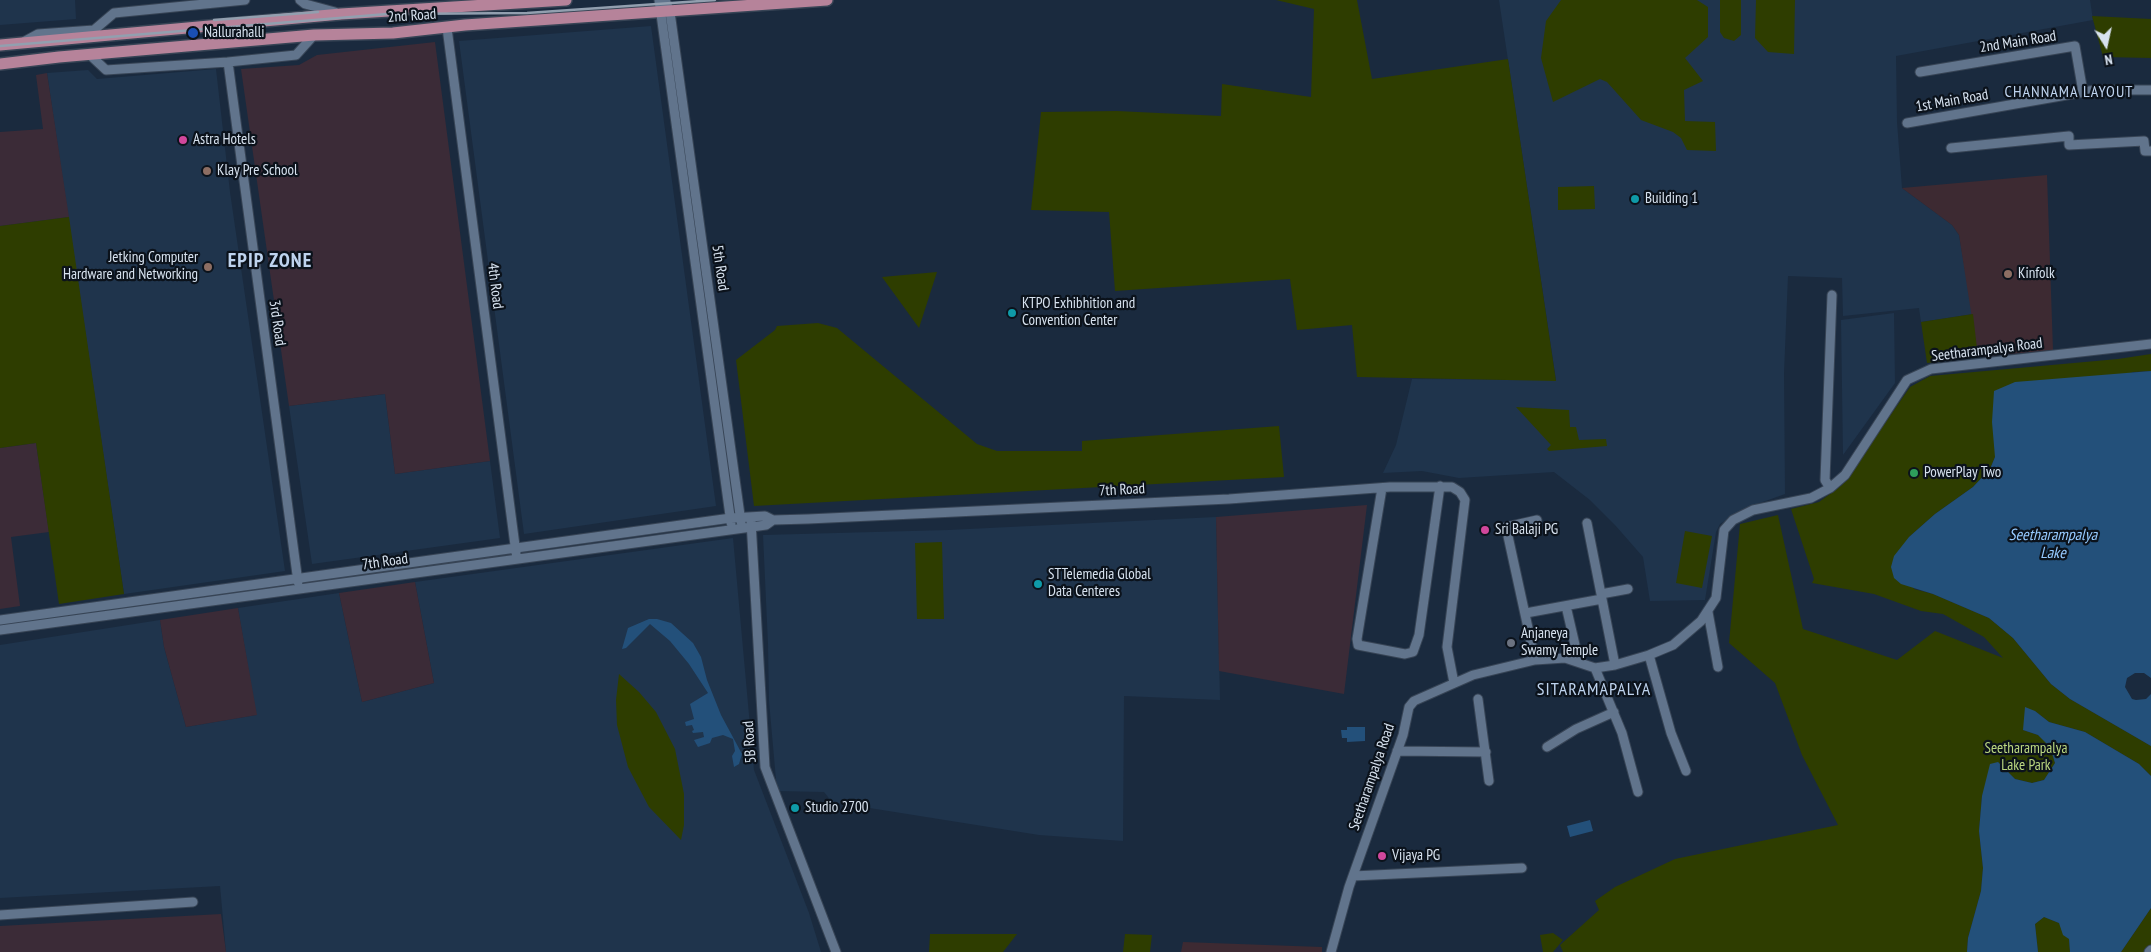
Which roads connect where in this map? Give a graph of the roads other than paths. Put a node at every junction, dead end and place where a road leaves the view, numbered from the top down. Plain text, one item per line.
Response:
1 (245, 0) edge
2 (300, 0) edge
3 (566, 0) edge
4 (659, 0) edge
5 (665, 0) edge
6 (827, 0) edge
7 (221, 1) edge
8 (665, 12) junction
9 (342, 14) junction
10 (447, 28) junction
11 (314, 35) junction
12 (25, 42) junction
13 (0, 45) edge
14 (90, 55) junction
15 (228, 62) junction
16 (0, 64) edge
17 (1920, 72) dead end
18 (2151, 90) edge
19 (2083, 92) junction
20 (1907, 123) dead end
21 (1951, 148) dead end
22 (2151, 151) edge
23 (704, 289) junction
24 (1832, 295) dead end
25 (2151, 344) edge
26 (1440, 486) junction
27 (1382, 488) junction
28 (1830, 488) junction
29 (731, 518) junction
30 (1537, 520) dead end
31 (743, 523) junction
32 (1587, 523) dead end
33 (515, 548) junction
34 (516, 558) junction
35 (298, 578) junction
36 (299, 588) junction
37 (1628, 589) dead end
38 (1601, 597) junction
39 (1566, 606) junction
40 (1708, 612) junction
41 (1526, 613) junction
42 (0, 620) edge
43 (0, 630) edge
44 (1649, 656) junction
45 (1535, 660) junction
46 (1579, 662) junction
47 (1615, 665) junction
48 (1718, 667) dead end
49 (1595, 668) junction
50 (1454, 683) junction
51 (1478, 698) dead end
52 (1614, 712) junction
53 (1546, 747) dead end
54 (1397, 751) junction
55 (1486, 752) junction
56 (1686, 771) dead end
57 (1489, 781) dead end
58 (1638, 792) dead end
59 (1522, 868) dead end
60 (1353, 876) junction
61 (193, 902) dead end
62 (0, 915) edge
63 (836, 952) edge
64 (1331, 952) edge

1 - 7 street
2 - 9 street
3 - 9 main road, 2nd Road
4 - 8 street
5 - 8 street
6 - 8 main road, 2nd Road
7 - 12 street
8 - 10 main road, 2nd Road
8 - 23 street, 5th Road
9 - 12 main road, 2nd Road
10 - 11 main road, 2nd Road
10 - 33 street, 4th Road
11 - 14 main road, 2nd Road
11 - 15 street
12 - 13 main road, 2nd Road
14 - 15 street
14 - 16 main road, 2nd Road
15 - 35 street, 3rd Road
17 - 19 street, 2nd Main Road
18 - 19 street, 1st Main Road
19 - 20 street, 1st Main Road
21 - 22 street
23 - 29 street, 5th Road
23 - 31 street, 5th Road
24 - 28 street
25 - 28 street, Seetharampalya Road
26 - 27 street, 7th Road
26 - 27 street
26 - 50 street, 7th Road
27 - 31 street, 7th Road
28 - 40 street, Seetharampalya Road
29 - 31 street, 5th Road
29 - 33 street, 7th Road
30 - 41 street
31 - 34 street, 7th Road
31 - 63 street, 5B Road
32 - 38 street
33 - 34 street, 4th Road
33 - 35 street, 7th Road
34 - 36 street, 7th Road
35 - 36 street, 3rd Road
35 - 42 street, 7th Road
36 - 43 street, 7th Road
37 - 38 street
38 - 39 street
38 - 47 street
39 - 41 street
39 - 46 street
40 - 44 street, Seetharampalya Road
40 - 48 street
41 - 45 street
44 - 47 street, Seetharampalya Road
44 - 56 street
45 - 46 street, Seetharampalya Road
45 - 50 street, Seetharampalya Road
46 - 49 street, Seetharampalya Road
47 - 49 street, Seetharampalya Road
49 - 52 street
50 - 54 street, Seetharampalya Road
51 - 55 street
52 - 53 street
52 - 58 street
54 - 55 street
54 - 60 street, Seetharampalya Road
55 - 57 street
59 - 60 street
60 - 64 street, Seetharampalya Road
61 - 62 street

